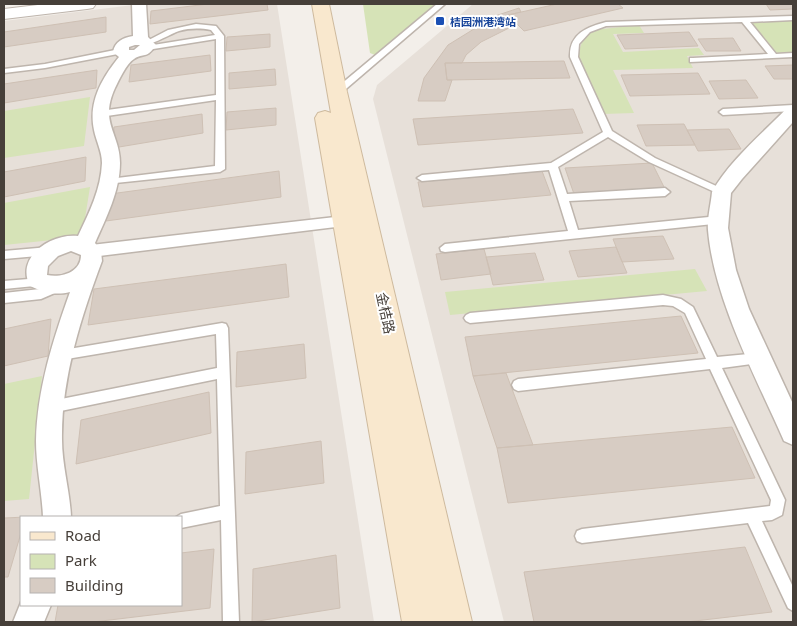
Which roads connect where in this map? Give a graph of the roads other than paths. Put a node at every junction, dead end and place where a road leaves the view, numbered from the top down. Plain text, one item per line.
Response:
1 (87, 4) edge
2 (139, 4) edge
3 (303, 4) edge
4 (320, 4) edge
5 (441, 4) edge
6 (4, 14) edge
7 (793, 18) edge
8 (744, 19) junction
9 (220, 36) junction
10 (145, 44) junction
11 (125, 53) junction
12 (793, 55) edge
13 (774, 56) junction
14 (693, 60) dead end
15 (4, 71) edge
16 (337, 92) junction
17 (220, 98) junction
18 (793, 110) edge
19 (723, 112) dead end
20 (100, 114) junction
21 (608, 134) junction
22 (553, 166) junction
23 (422, 178) dead end
24 (108, 182) junction
25 (665, 192) dead end
26 (722, 192) junction
27 (563, 198) junction
28 (719, 220) junction
29 (344, 221) junction
30 (574, 233) junction
31 (445, 248) dead end
32 (50, 251) junction
33 (4, 255) edge
34 (87, 256) junction
35 (41, 282) junction
36 (4, 285) edge
37 (62, 286) junction
38 (4, 298) edge
39 (470, 318) dead end
40 (61, 355) junction
41 (759, 358) junction
42 (714, 363) junction
43 (224, 372) junction
44 (518, 385) dead end
45 (51, 407) junction
46 (793, 432) edge
47 (228, 511) junction
48 (57, 516) edge
49 (752, 516) junction
50 (182, 521) edge
51 (582, 536) dead end
52 (793, 603) edge
53 (36, 606) edge
54 (28, 622) edge
55 (231, 622) edge
56 (421, 622) edge
57 (453, 622) edge

1 - 6 street
2 - 10 street
3 - 29 main road
4 - 16 main road, 金桔路
5 - 16 lane
7 - 8 lane
8 - 13 lane
8 - 21 lane
9 - 10 lane
9 - 10 lane
9 - 17 lane
10 - 11 street
11 - 15 lane
11 - 20 street
12 - 13 lane
13 - 14 lane
16 - 57 main road, 金桔路
17 - 20 lane
17 - 24 lane
18 - 19 lane
18 - 26 street
20 - 24 street
21 - 22 lane
21 - 26 lane
22 - 23 lane
22 - 27 lane
24 - 34 street
25 - 27 lane
26 - 28 street
27 - 30 lane
28 - 30 lane
28 - 41 street
29 - 34 street
29 - 56 main road
30 - 31 lane
32 - 33 lane
32 - 34 street
32 - 35 street
34 - 37 street
34 - 40 street
35 - 36 lane
35 - 37 street
37 - 38 lane
39 - 42 lane
40 - 43 lane
40 - 45 street
41 - 42 lane
41 - 46 street
42 - 44 lane
42 - 49 lane
43 - 45 lane
43 - 47 lane
45 - 48 street
47 - 50 lane
47 - 55 lane
49 - 51 lane
49 - 52 lane
53 - 54 street

